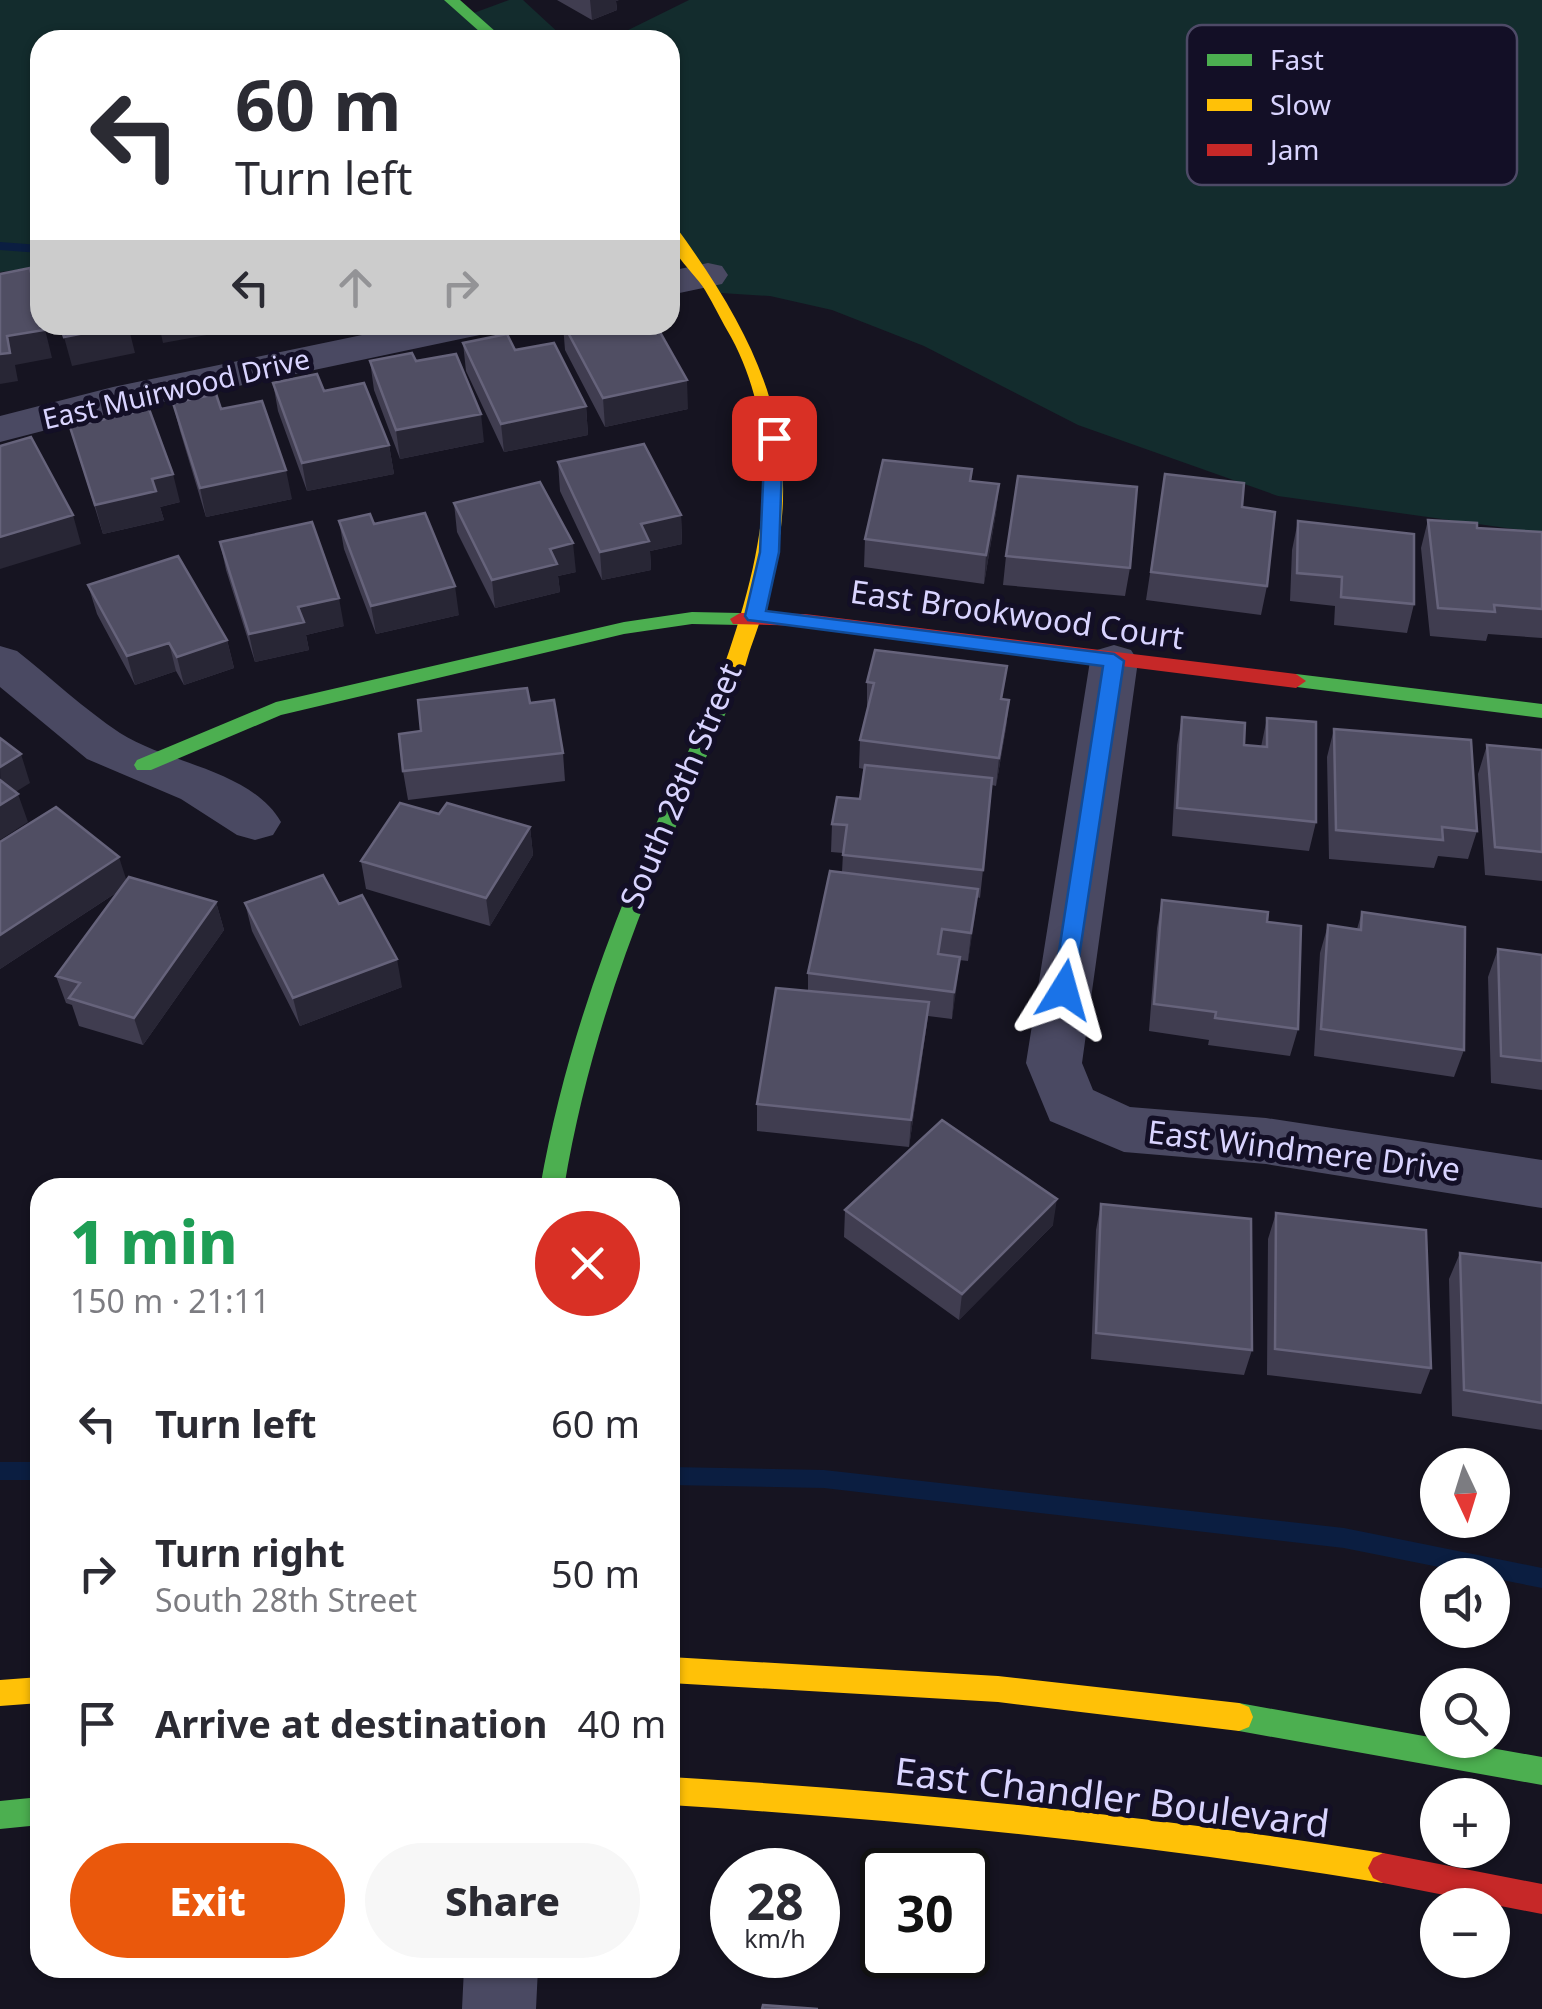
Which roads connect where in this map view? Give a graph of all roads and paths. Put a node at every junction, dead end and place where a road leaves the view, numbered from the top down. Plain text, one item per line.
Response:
1 (450, 0) edge
2 (486, 30) edge
3 (689, 279) edge
4 (423, 335) edge
5 (0, 429) edge
6 (755, 616) junction
7 (1114, 661) junction
8 (0, 662) edge
9 (1542, 711) edge
10 (144, 764) junction
11 (255, 822) dead end
12 (553, 1178) edge
13 (1542, 1184) edge
14 (680, 1671) edge
15 (1542, 1771) edge
16 (680, 1791) edge
17 (30, 1811) edge
18 (0, 1815) edge
19 (1542, 1899) edge
20 (501, 1978) edge
21 (499, 2009) edge

1 - 2 street
3 - 6 street, South 28th Street
4 - 5 street, East Muirwood Drive
6 - 7 street, East Brookwood Court
6 - 10 street, East Brookwood Court
6 - 12 street, South 28th Street
7 - 9 street, East Brookwood Court
7 - 13 street, East Windmere Drive
8 - 10 street
10 - 11 street
14 - 15 street
16 - 19 street, East Chandler Boulevard
17 - 18 street
20 - 21 street

